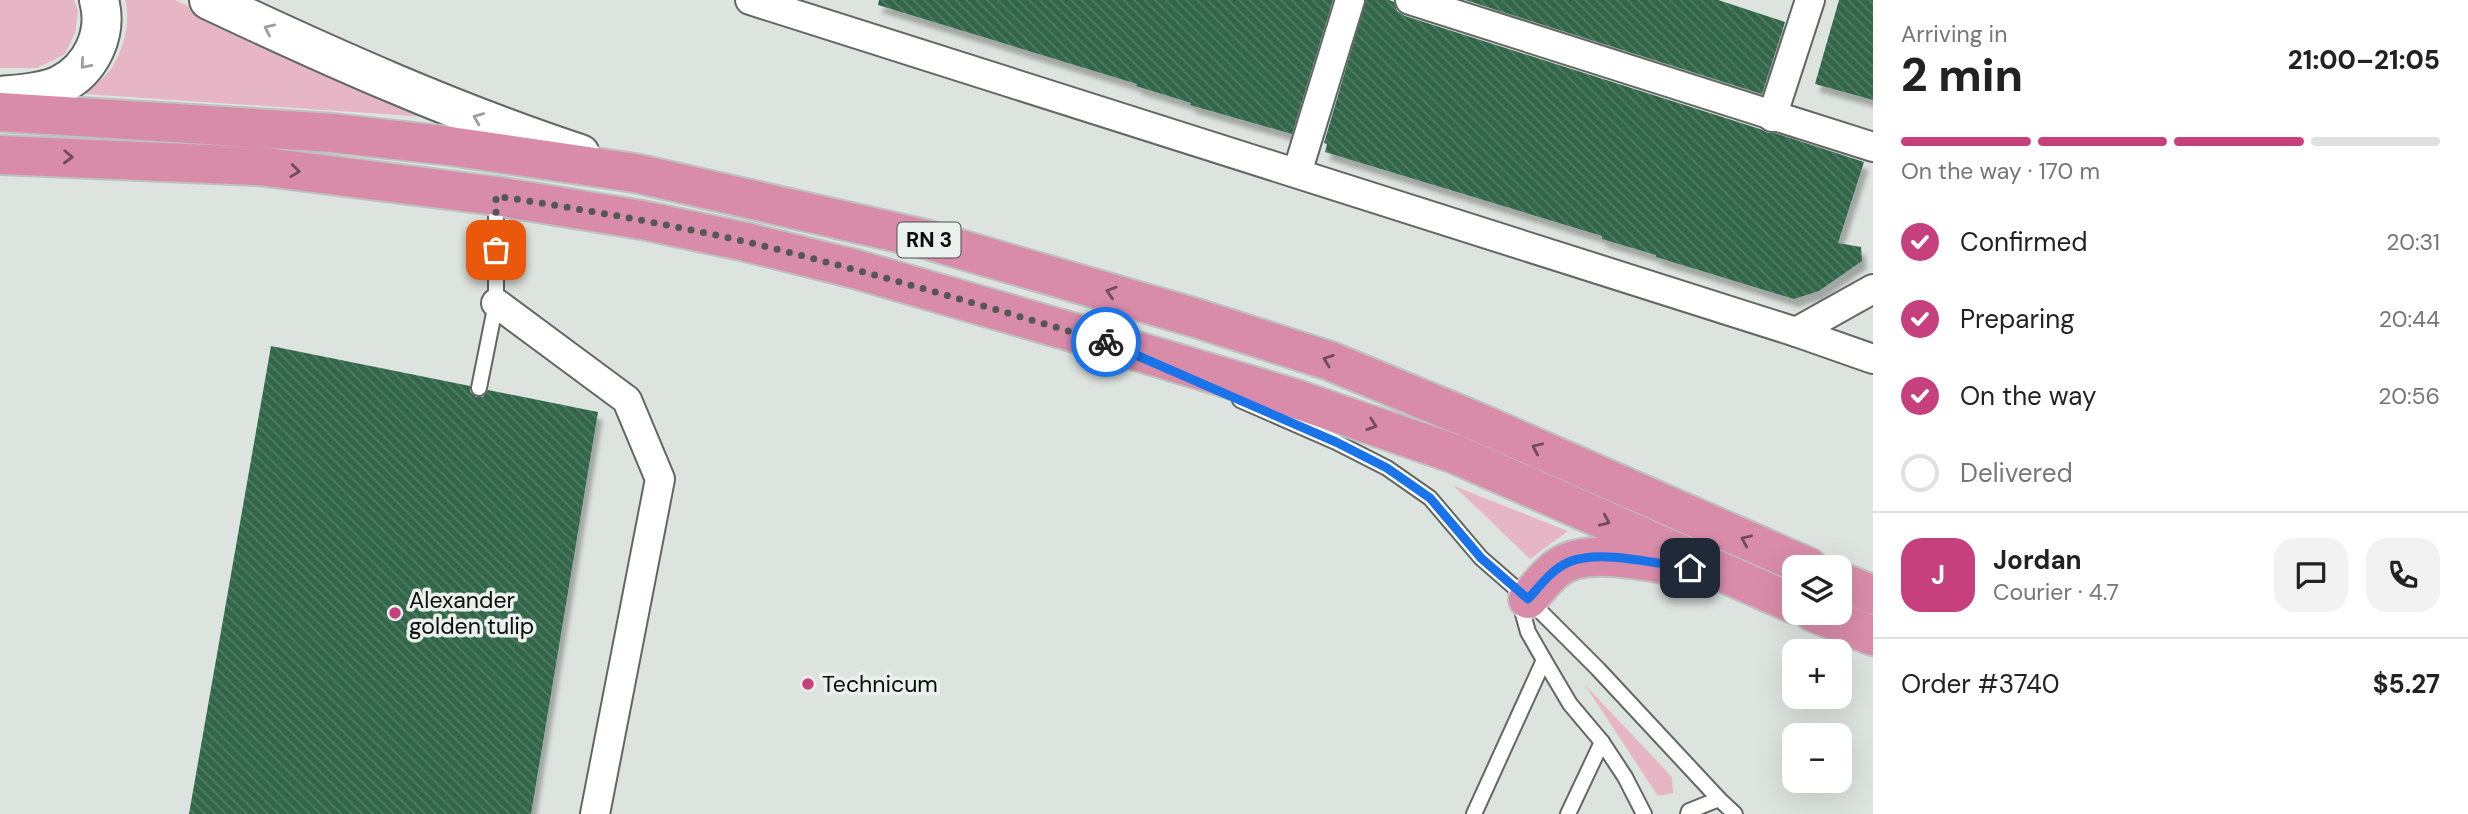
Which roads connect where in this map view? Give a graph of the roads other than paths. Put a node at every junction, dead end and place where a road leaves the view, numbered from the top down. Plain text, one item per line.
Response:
1 (99, 0) edge
2 (209, 0) edge
3 (1350, 0) edge
4 (1410, 0) edge
5 (1810, 0) edge
6 (767, 3) edge
7 (0, 96) edge
8 (0, 112) edge
9 (1772, 117) junction
10 (1873, 147) edge
11 (0, 155) edge
12 (635, 173) junction
13 (1297, 173) junction
14 (496, 196) junction
15 (1873, 289) edge
16 (496, 303) junction
17 (1796, 332) junction
18 (1114, 344) junction
19 (1873, 359) edge
20 (479, 388) dead end
21 (1782, 556) edge
22 (1716, 571) junction
23 (1852, 586) edge
24 (1873, 595) edge
25 (1528, 599) junction
26 (1782, 599) edge
27 (1846, 625) edge
28 (1873, 636) edge
29 (1544, 660) junction
30 (1602, 742) junction
31 (1718, 799) junction
32 (595, 814) edge
33 (1474, 814) edge
34 (1568, 814) edge
35 (1644, 814) edge
36 (1688, 814) edge
37 (1735, 814) edge

1 -> 7 main road
12 -> 2 main road
3 - 13 street
4 - 9 street
5 - 9 street
6 - 13 street
8 - 12 highway, RN 3
9 - 10 street
11 -> 14 highway, RN 3
21 -> 12 highway, RN 3
13 - 17 street
14 - 16 lane
14 - 18 highway, RN 3
15 - 17 street
16 - 20 lane
16 - 32 street
17 - 19 street
18 -> 22 highway, RN 3
18 - 25 lane
22 - 25 highway
22 - 26 highway, RN 3
23 - 24 highway
25 - 29 lane
25 - 31 lane
27 - 28 highway
29 - 30 lane
29 - 33 lane
30 - 34 lane
30 - 35 lane
31 - 36 lane
31 - 37 lane

